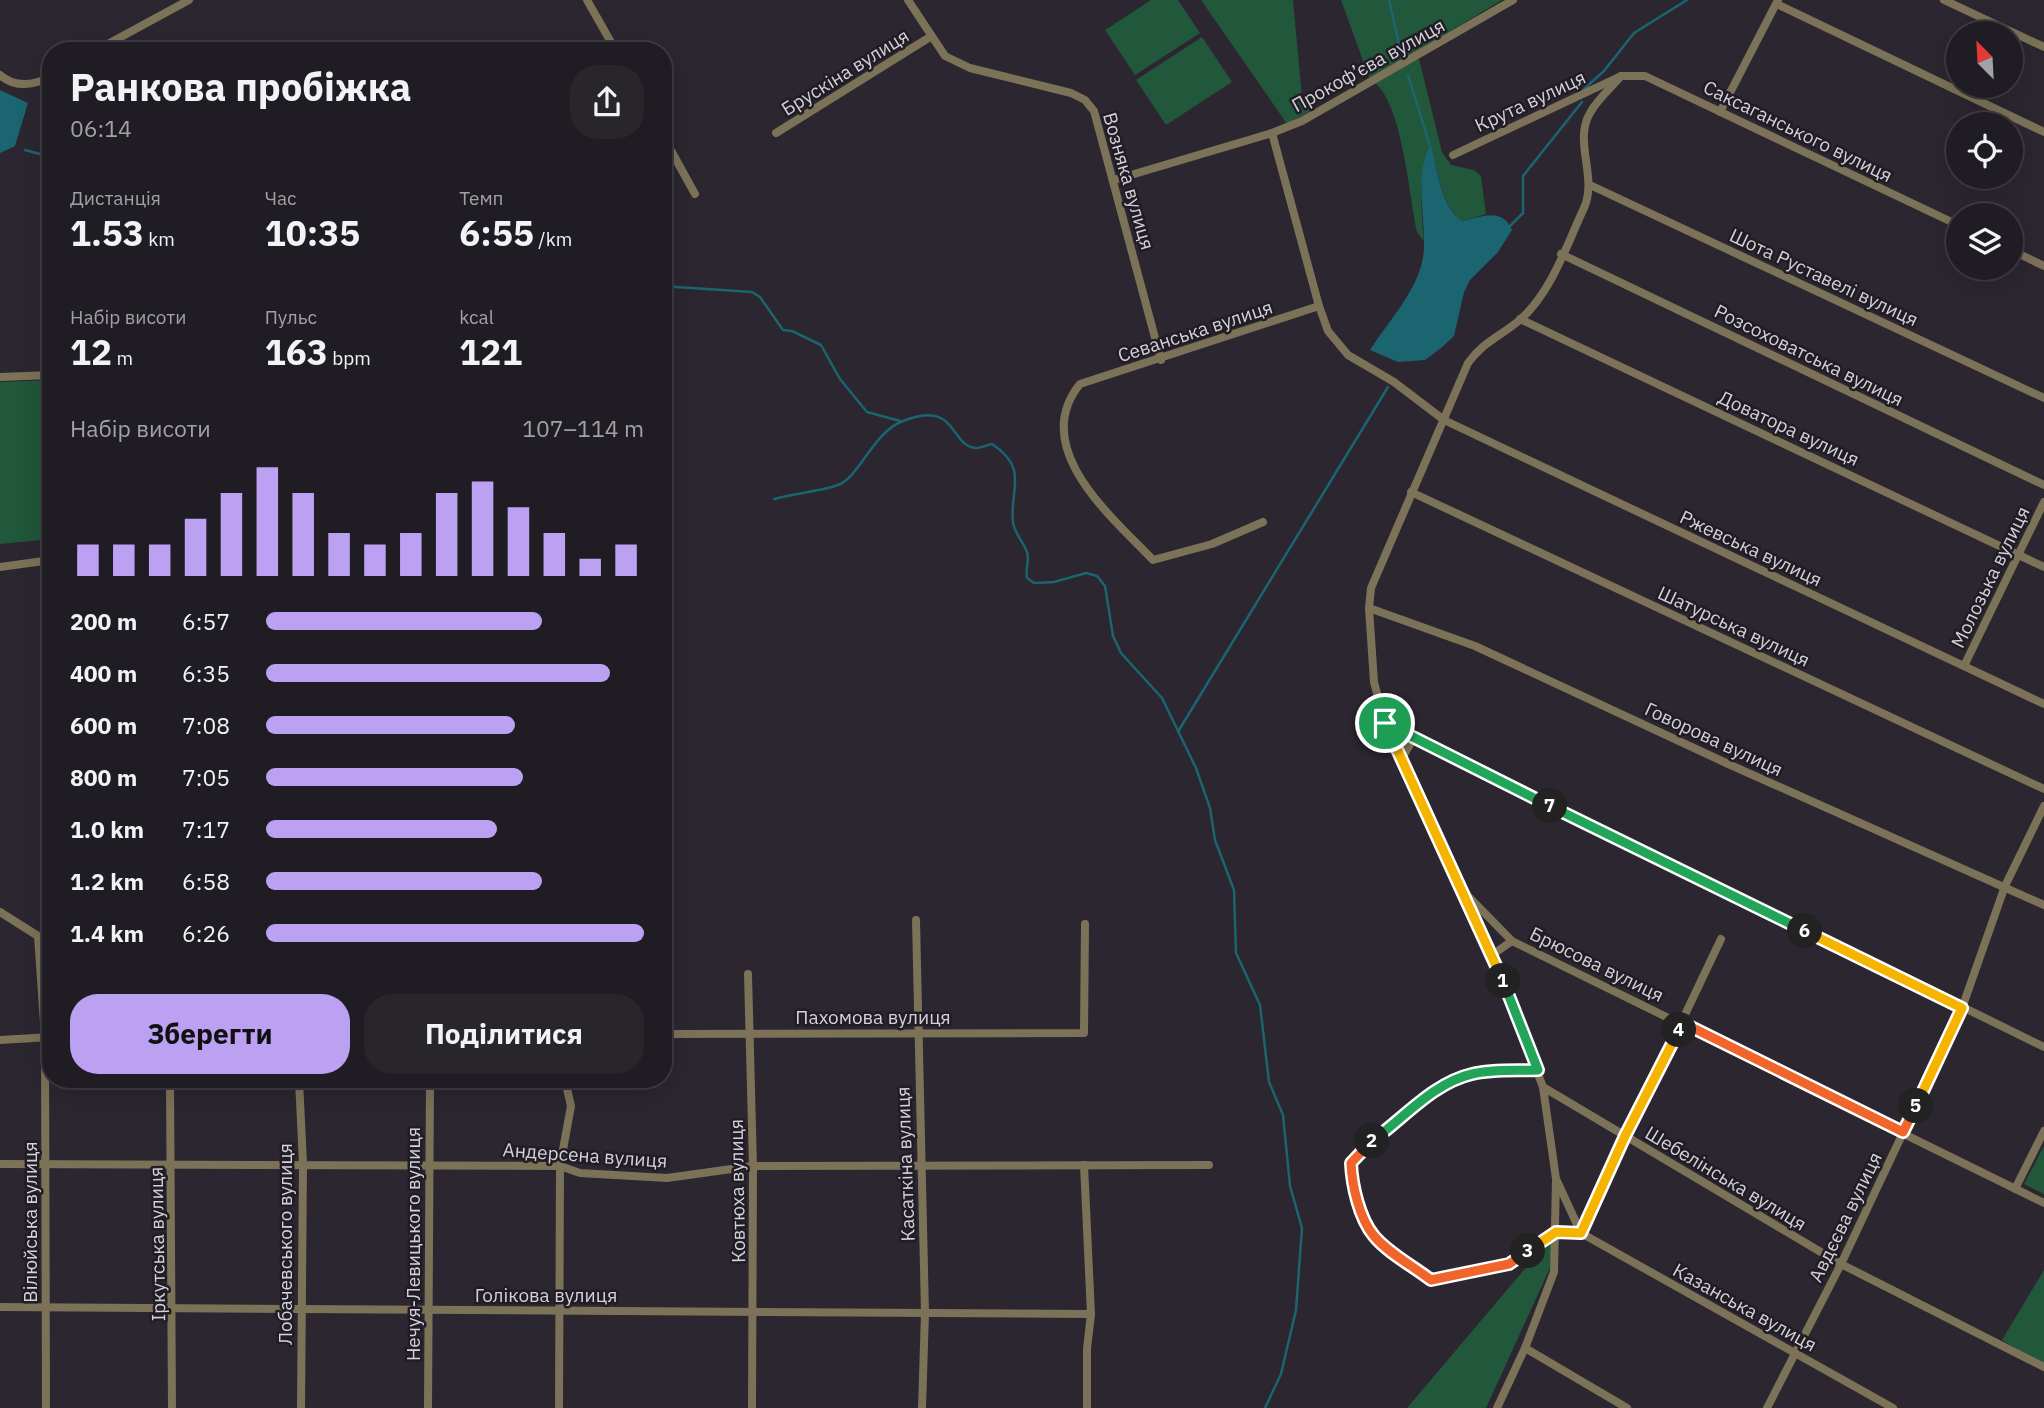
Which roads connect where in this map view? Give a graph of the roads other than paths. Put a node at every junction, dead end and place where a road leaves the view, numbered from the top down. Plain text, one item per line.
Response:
1 (189, 0) edge
2 (587, 0) edge
3 (908, 0) edge
4 (1513, 0) edge
5 (1944, 0) edge
6 (1778, 2) edge
7 (930, 37) junction
8 (112, 42) edge
9 (611, 42) edge
10 (2044, 47) edge
11 (0, 75) edge
12 (1621, 76) junction
13 (42, 81) edge
14 (1720, 112) junction
15 (2044, 132) edge
16 (776, 133) dead end
17 (1272, 133) junction
18 (672, 152) edge
19 (1453, 155) dead end
20 (1114, 180) junction
21 (1590, 185) junction
22 (695, 194) dead end
23 (1946, 219) edge
24 (1561, 254) junction
25 (2023, 256) edge
26 (2044, 266) edge
27 (1319, 306) junction
28 (1520, 319) junction
29 (1161, 360) junction
30 (42, 375) edge
31 (0, 377) edge
32 (2044, 398) edge
33 (1444, 420) junction
34 (2044, 485) edge
35 (1412, 492) junction
36 (2044, 502) edge
37 (1263, 522) dead end
38 (2020, 554) junction
39 (42, 561) edge
40 (0, 566) edge
41 (2044, 567) edge
42 (1369, 608) junction
43 (1964, 666) junction
44 (2044, 704) edge
45 (1385, 723) junction
46 (1413, 739) junction
47 (1401, 760) junction
48 (2044, 789) edge
49 (2044, 806) edge
50 (2005, 886) junction
51 (1461, 888) junction
52 (2044, 905) edge
53 (0, 912) edge
54 (916, 920) dead end
55 (1085, 924) dead end
56 (1721, 939) dead end
57 (1512, 941) junction
58 (1492, 955) junction
59 (748, 974) dead end
60 (42, 976) edge
61 (1962, 1008) junction
62 (1683, 1023) junction
63 (917, 1032) junction
64 (672, 1034) edge
65 (750, 1034) junction
66 (42, 1037) edge
67 (0, 1040) edge
68 (2044, 1047) edge
69 (1538, 1070) junction
70 (1543, 1087) junction
71 (48, 1088) edge
72 (170, 1088) edge
73 (299, 1088) edge
74 (430, 1088) edge
75 (567, 1088) edge
76 (2044, 1131) edge
77 (1903, 1132) junction
78 (1625, 1136) junction
79 (47, 1162) junction
80 (172, 1163) junction
81 (303, 1163) junction
82 (0, 1164) edge
83 (431, 1164) junction
84 (920, 1165) junction
85 (1084, 1165) junction
86 (1209, 1165) dead end
87 (559, 1166) junction
88 (753, 1166) junction
89 (1556, 1179) junction
90 (2015, 1189) junction
91 (2044, 1203) edge
92 (1556, 1232) junction
93 (1581, 1233) junction
94 (1841, 1264) junction
95 (0, 1307) edge
96 (46, 1307) junction
97 (174, 1308) junction
98 (301, 1309) junction
99 (428, 1310) junction
100 (561, 1311) junction
101 (754, 1312) junction
102 (925, 1313) junction
103 (1091, 1314) junction
104 (1525, 1348) junction
105 (1793, 1352) junction
106 (2044, 1367) edge
107 (46, 1408) edge
108 (172, 1408) edge
109 (301, 1408) edge
110 (428, 1408) edge
111 (559, 1408) edge
112 (752, 1408) edge
113 (922, 1408) edge
114 (1087, 1408) edge
115 (1497, 1408) edge
116 (1627, 1408) edge
117 (1767, 1408) edge
118 (1893, 1408) edge

1 - 8 street
2 - 9 street
3 - 7 street, Возняка вулиця
4 - 17 street, Прокоф’єва вулиця
5 - 10 street
6 - 14 street
6 - 15 street
7 - 16 street, Брускіна вулиця
7 - 20 street, Возняка вулиця
11 - 13 street
12 - 14 street, Саксаганського вулиця
12 - 19 street, Крута вулиця
12 - 21 street
14 - 23 street, Саксаганського вулиця
17 - 20 street, Прокоф’єва вулиця
17 - 27 street
18 - 22 street
20 - 29 street, Возняка вулиця
21 - 24 street
21 - 32 street, Шота Руставелі вулиця
24 - 28 street
24 - 34 street, Розсоховатська вулиця
25 - 26 street
27 - 29 street, Севанська вулиця
27 - 33 street
28 - 33 street
28 - 38 street, Доватора вулиця
29 - 37 street, Севанська вулиця
30 - 31 street
33 - 35 street
33 - 43 street, Ржевська вулиця
35 - 42 street
35 - 48 street, Шатурська вулиця
36 - 38 street, Молозька вулиця
38 - 41 street, Доватора вулиця
38 - 43 street, Молозька вулиця
39 - 40 street
42 - 45 street
42 - 50 street, Говорова вулиця
43 - 44 street, Ржевська вулиця
45 - 46 street
45 - 47 street
46 - 47 street
46 - 61 street
47 - 51 street
49 - 50 street, Авдєєва вулиця
50 - 52 street, Говорова вулиця
50 - 61 street, Авдєєва вулиця
51 - 57 street, Брюсова вулиця
51 - 58 street
53 - 60 street, Вілюйська вулиця
54 - 63 street, Касаткіна вулиця
55 - 63 street, Пахомова вулиця
56 - 62 street
57 - 58 street, Брюсова вулиця
57 - 62 street, Брюсова вулиця
58 - 69 street
59 - 65 street, Ковтюха вулиця
61 - 68 street
61 - 77 street, Авдєєва вулиця
62 - 77 street, Брюсова вулиця
62 - 78 street
63 - 65 street, Пахомова вулиця
63 - 84 street, Касаткіна вулиця
64 - 65 street, Пахомова вулиця
65 - 88 street, Ковтюха вулиця
66 - 67 street
69 - 70 street
69 - 92 street
70 - 78 street, Шебелінська вулиця
70 - 89 street
71 - 79 street, Вілюйська вулиця
72 - 80 street, Іркутська вулиця
73 - 81 street, Лобачевського вулиця
74 - 83 street, Нечуя-Левицького вулиця
75 - 87 street
76 - 90 street
77 - 90 street, Брюсова вулиця
77 - 94 street, Авдєєва вулиця
78 - 93 street
78 - 94 street, Шебелінська вулиця
79 - 80 street, Андерсена вулиця
79 - 82 street, Андерсена вулиця
79 - 96 street, Вілюйська вулиця
80 - 81 street, Андерсена вулиця
80 - 97 street, Іркутська вулиця
81 - 83 street, Андерсена вулиця
81 - 98 street, Лобачевського вулиця
83 - 87 street, Андерсена вулиця
83 - 99 street, Нечуя-Левицького вулиця
84 - 85 street, Андерсена вулиця
84 - 88 street, Андерсена вулиця
84 - 102 street, Касаткіна вулиця
85 - 86 street, Андерсена вулиця
85 - 103 street
87 - 88 street, Андерсена вулиця
87 - 100 street
88 - 101 street, Ковтюха вулиця
89 - 92 street
89 - 93 street
90 - 91 street, Брюсова вулиця
92 - 93 street, Казанська вулиця
92 - 104 street
93 - 105 street, Казанська вулиця
94 - 105 street, Авдєєва вулиця
94 - 106 street, Шебелінська вулиця
95 - 96 street, Голікова вулиця
96 - 97 street, Голікова вулиця
96 - 107 street, Вілюйська вулиця
97 - 98 street, Голікова вулиця
97 - 108 street, Іркутська вулиця
98 - 99 street, Голікова вулиця
98 - 109 street, Лобачевського вулиця
99 - 100 street, Голікова вулиця
99 - 110 street, Нечуя-Левицького вулиця
100 - 101 street, Голікова вулиця
100 - 111 street
101 - 102 street, Голікова вулиця
101 - 112 street, Ковтюха вулиця
102 - 103 street, Голікова вулиця
102 - 113 street, Касаткіна вулиця
103 - 114 street
104 - 115 street
104 - 116 street
105 - 117 street, Авдєєва вулиця
105 - 118 street, Казанська вулиця

